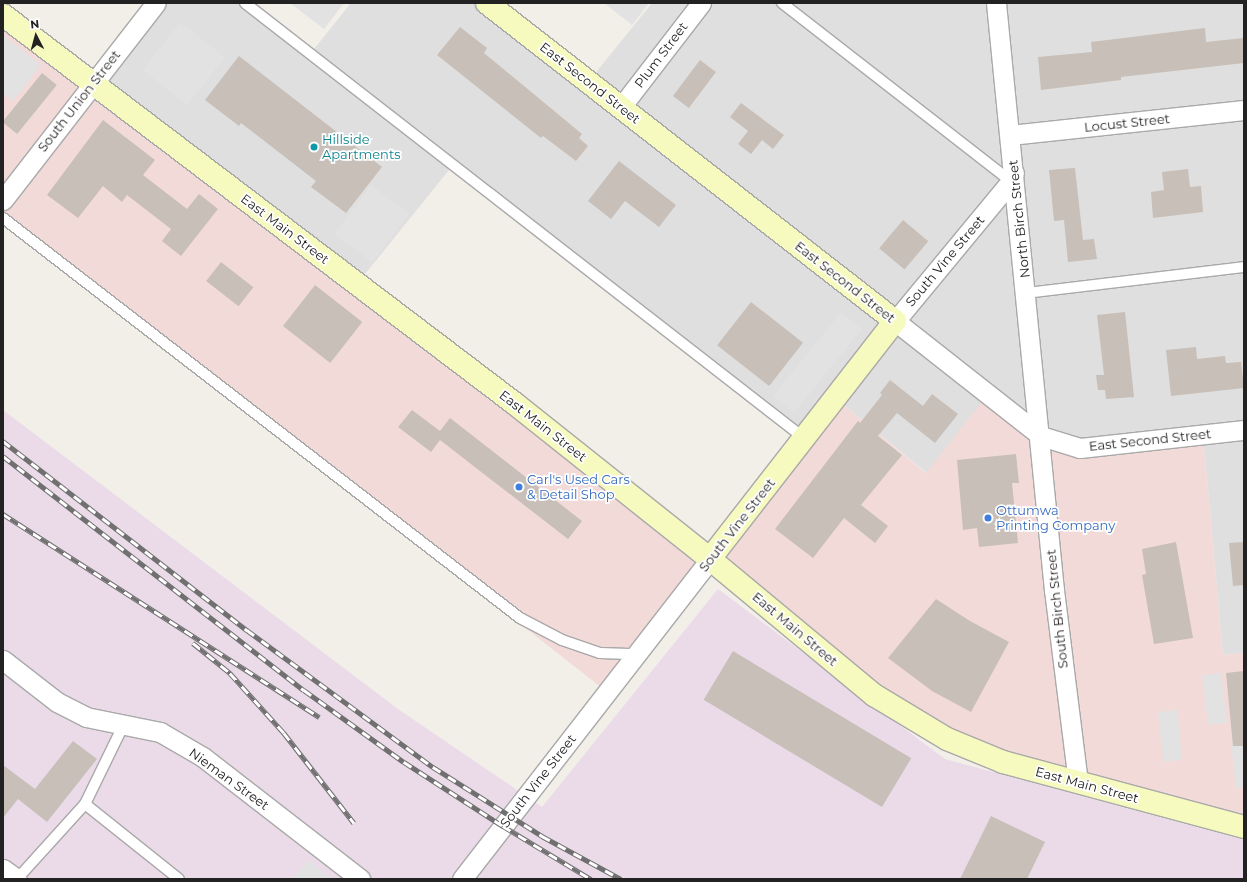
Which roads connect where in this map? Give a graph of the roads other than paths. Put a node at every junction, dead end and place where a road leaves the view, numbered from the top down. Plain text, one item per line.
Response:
1 (156, 3) edge
2 (245, 3) edge
3 (487, 3) edge
4 (701, 3) edge
5 (782, 3) edge
6 (996, 3) edge
7 (3, 15) edge
8 (93, 84) junction
9 (621, 107) junction
10 (1244, 110) edge
11 (1010, 135) junction
12 (1012, 177) junction
13 (3, 200) edge
14 (3, 218) edge
15 (1244, 268) edge
16 (1026, 293) junction
17 (895, 321) junction
18 (1244, 430) edge
19 (1041, 436) junction
20 (804, 438) junction
21 (710, 559) junction
22 (637, 654) junction
23 (3, 660) edge
24 (123, 726) junction
25 (1078, 783) junction
26 (85, 804) junction
27 (1244, 827) edge
28 (3, 869) edge
29 (17, 879) edge
30 (179, 879) edge
31 (360, 879) edge
32 (462, 879) edge

1 - 8 street, South Union Street
2 - 20 lane
3 - 9 main road, East Second Street
4 - 9 street, Plum Street
5 - 12 lane
6 - 11 street, North Birch Street
7 - 8 main road, East Main Street
8 - 13 street, South Union Street
8 - 21 main road, East Main Street
9 - 17 main road, East Second Street
10 - 11 street, Locust Street
11 - 12 street, North Birch Street
12 - 16 street, North Birch Street
12 - 17 street, South Vine Street
14 - 22 lane
15 - 16 lane
16 - 19 street, North Birch Street
17 - 19 street, East Second Street
17 - 20 main road, South Vine Street
18 - 19 street, East Second Street
19 - 25 street, South Birch Street
20 - 21 main road, South Vine Street
21 - 22 street, South Vine Street
21 - 25 main road, East Main Street
22 - 32 street, South Vine Street
23 - 24 street, Nieman Street
24 - 26 lane
24 - 31 street, Nieman Street
25 - 27 main road, East Main Street
26 - 29 lane
26 - 30 lane
28 - 29 street

